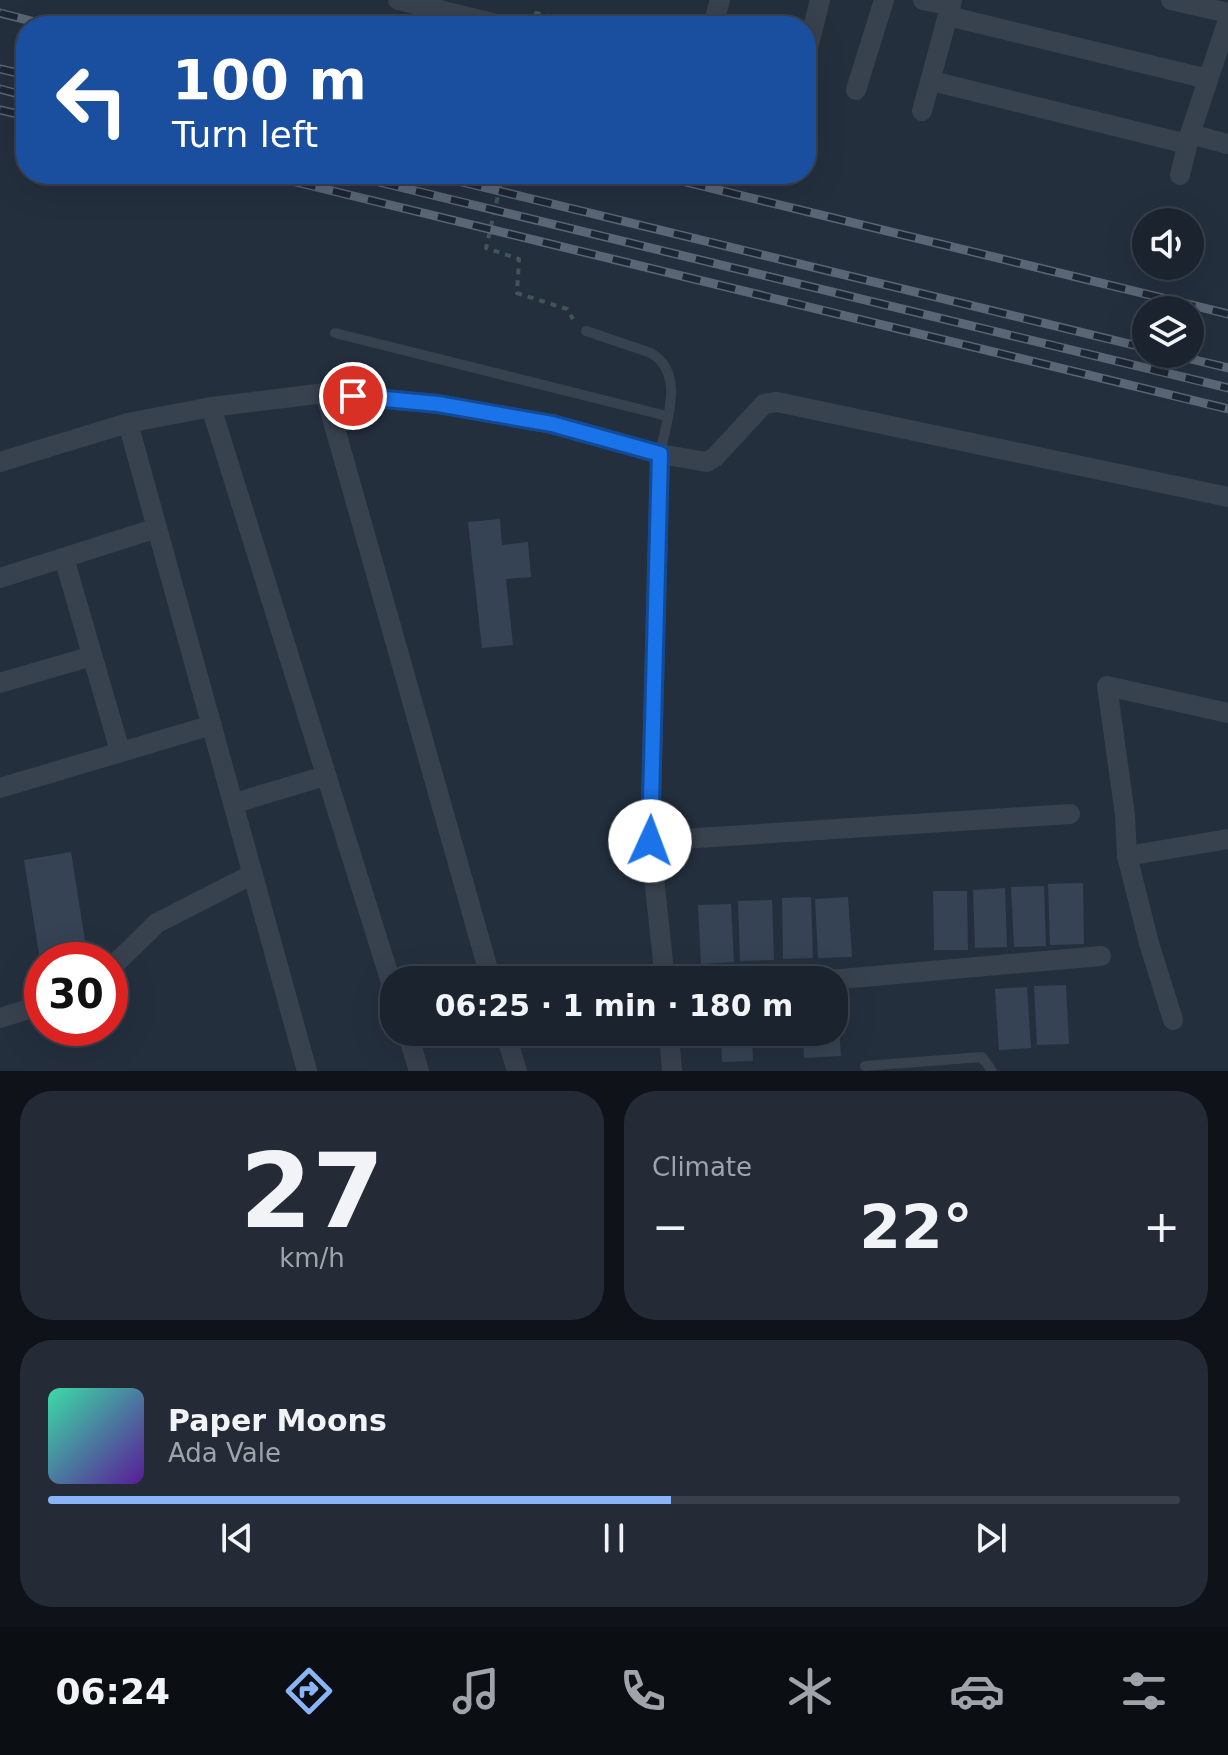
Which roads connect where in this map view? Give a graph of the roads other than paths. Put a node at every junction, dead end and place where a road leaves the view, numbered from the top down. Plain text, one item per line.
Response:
1 (398, 0) edge
2 (884, 0) edge
3 (923, 0) edge
4 (1171, 0) edge
5 (950, 7) edge
6 (1228, 13) edge
7 (464, 16) edge
8 (1228, 20) edge
9 (1217, 68) edge
10 (932, 81) junction
11 (856, 90) dead end
12 (922, 111) dead end
13 (1188, 139) junction
14 (1228, 144) edge
15 (1180, 175) dead end
16 (586, 331) road end
17 (335, 333) dead end
18 (325, 393) junction
19 (211, 407) junction
20 (667, 416) junction
21 (128, 423) junction
22 (660, 454) junction
23 (0, 462) edge
24 (1228, 497) edge
25 (157, 528) junction
26 (64, 558) junction
27 (0, 578) edge
28 (92, 656) junction
29 (0, 683) edge
30 (1228, 713) edge
31 (212, 725) junction
32 (120, 751) junction
33 (325, 776) junction
34 (0, 788) edge
35 (235, 803) junction
36 (1070, 814) dead end
37 (1228, 839) edge
38 (650, 841) junction
39 (1127, 856) junction
40 (253, 874) junction
41 (128, 951) edge
42 (1101, 956) dead end
43 (386, 966) edge
44 (487, 966) edge
45 (663, 966) edge
46 (848, 978) edge
47 (24, 1011) edge
48 (0, 1018) edge
49 (1173, 1020) dead end
50 (411, 1046) edge
51 (509, 1046) edge
52 (670, 1046) edge
53 (865, 1066) dead end
54 (307, 1071) edge
55 (419, 1071) edge
56 (517, 1071) edge
57 (672, 1071) edge
58 (992, 1071) edge

1 - 7 street
2 - 11 street
3 - 5 street
4 - 6 street
5 - 9 street
5 - 10 street
8 - 9 street
9 - 13 street
10 - 12 street
10 - 13 street
13 - 14 street
13 - 15 street
16 - 20 lane
17 - 20 lane
18 - 19 street
18 - 22 street
18 - 44 street
19 - 21 street
19 - 33 street
20 - 22 lane
21 - 23 street
21 - 25 street
22 - 24 street
22 - 38 street
25 - 26 street
25 - 31 street
26 - 27 street
26 - 28 street
28 - 29 street
28 - 32 street
30 - 39 street
31 - 32 street
31 - 35 street
32 - 34 street
33 - 35 street
33 - 43 street
35 - 40 street
36 - 38 street
37 - 39 street
38 - 45 street
39 - 49 street
40 - 41 street
40 - 54 street
42 - 46 street
47 - 48 street
50 - 55 street
51 - 56 street
52 - 57 street
53 - 58 lane

